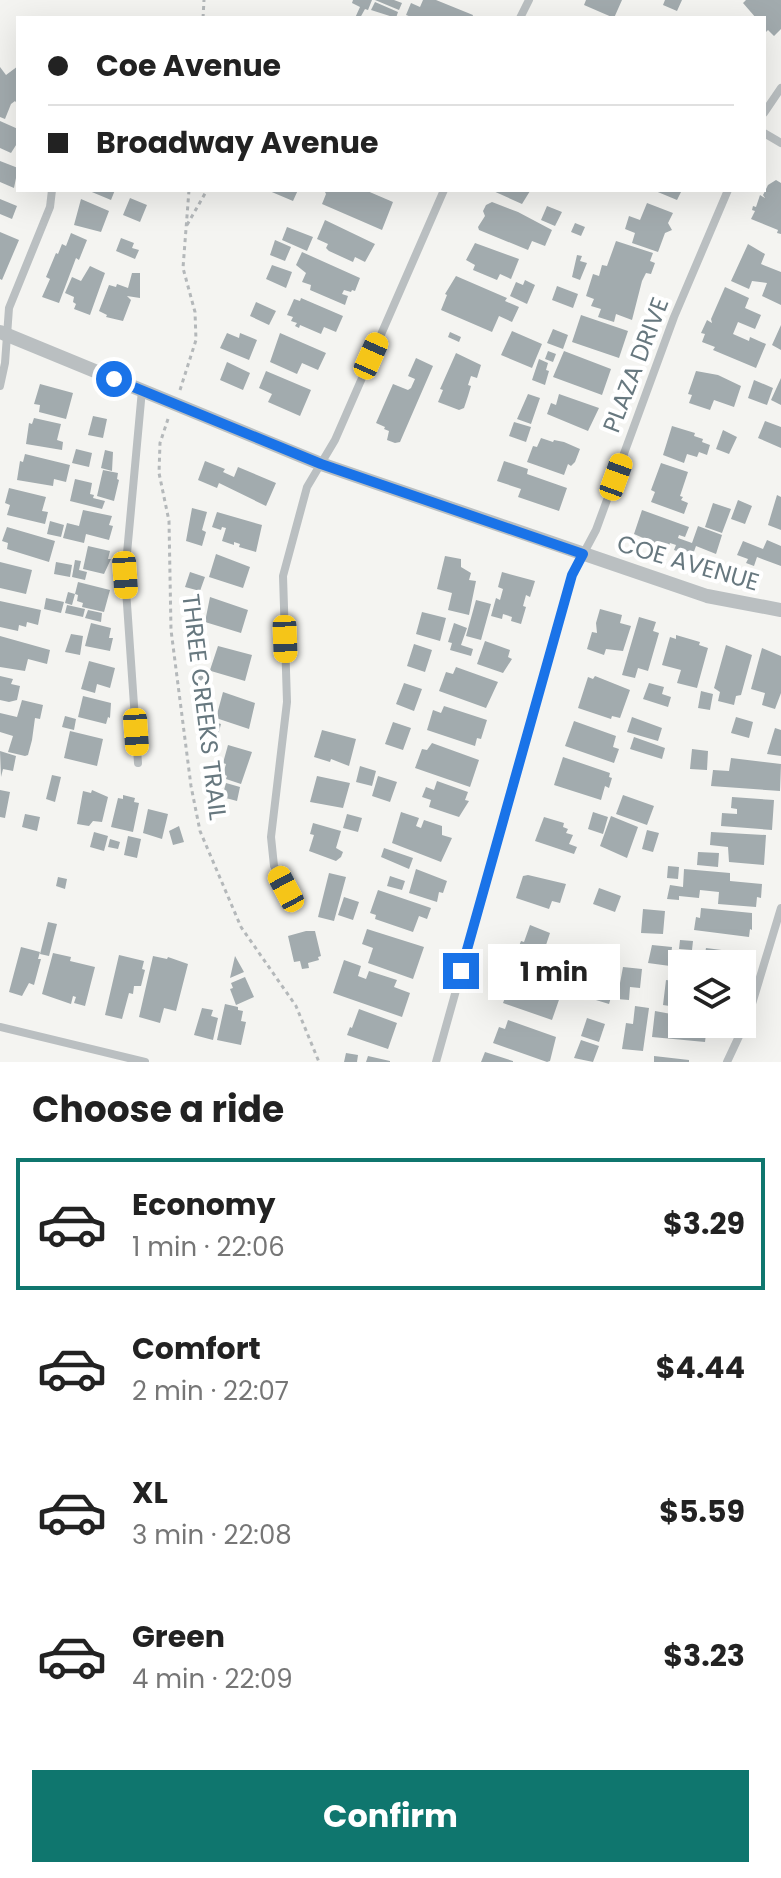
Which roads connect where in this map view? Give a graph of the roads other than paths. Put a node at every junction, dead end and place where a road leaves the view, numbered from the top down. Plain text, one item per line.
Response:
1 (781, 88) edge
2 (766, 110) edge
3 (52, 192) edge
4 (443, 192) edge
5 (727, 192) edge
6 (4, 333) edge
7 (0, 386) edge
8 (142, 390) junction
9 (321, 464) junction
10 (583, 554) junction
11 (781, 610) edge
12 (138, 763) dead end
13 (286, 889) dead end
14 (781, 908) edge
15 (0, 1027) edge
16 (145, 1062) edge
17 (436, 1062) edge
18 (727, 1062) edge

1 - 2 street
3 - 6 street
4 - 9 street
5 - 10 street, PLAZA DRIVE
6 - 7 street
6 - 8 street, COE AVENUE
8 - 9 street, COE AVENUE
8 - 12 street
9 - 10 street, COE AVENUE
9 - 13 street
10 - 11 street, COE AVENUE
10 - 17 street, PLAZA DRIVE
14 - 18 street
15 - 16 street

